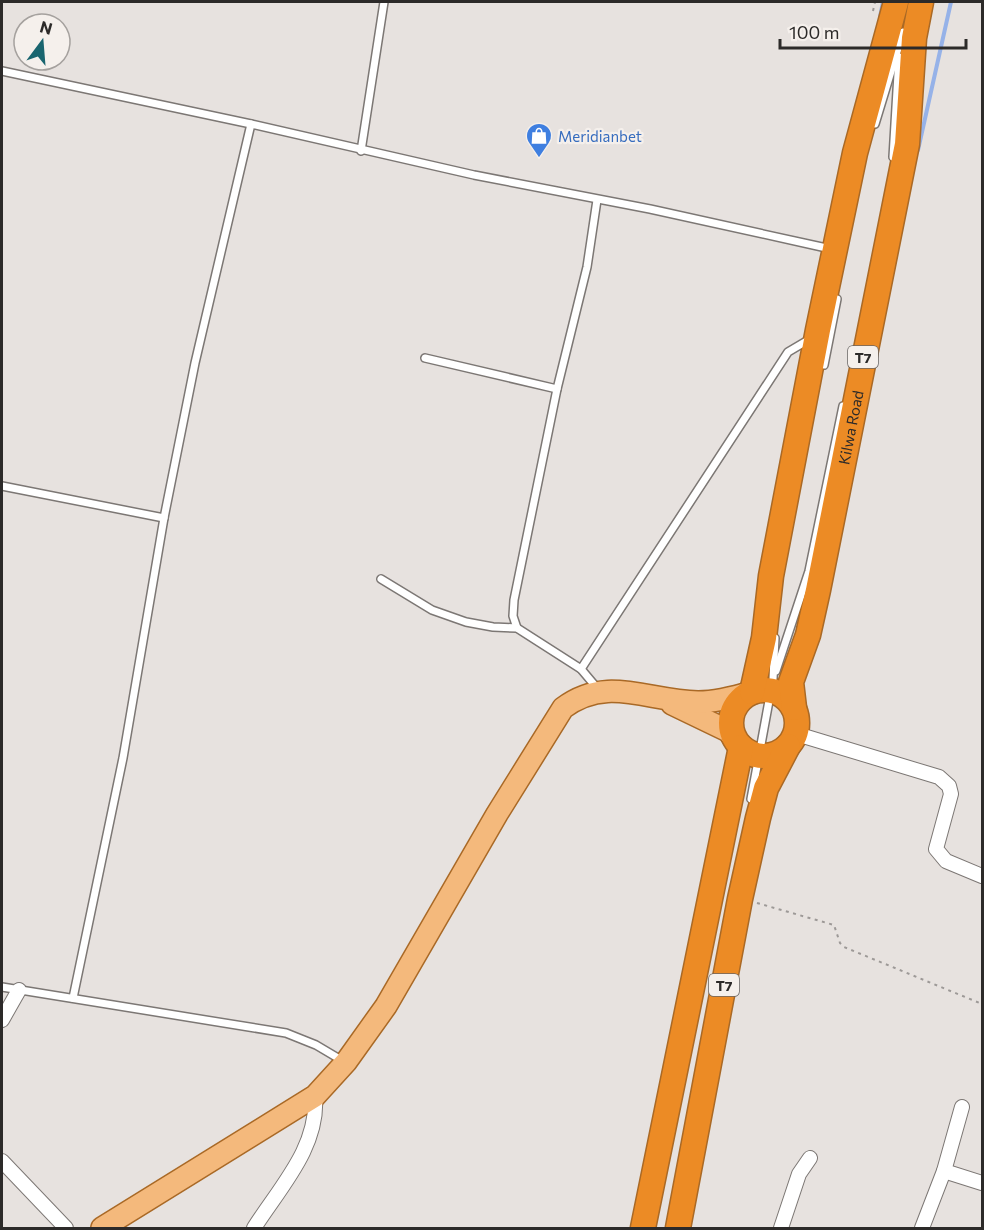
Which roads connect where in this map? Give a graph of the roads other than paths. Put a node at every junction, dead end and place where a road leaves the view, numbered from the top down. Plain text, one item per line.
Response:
1 (384, 2) edge
2 (896, 2) edge
3 (921, 2) edge
4 (905, 25) dead end
5 (900, 48) junction
6 (2, 71) edge
7 (251, 124) junction
8 (871, 136) dead end
9 (361, 151) junction
10 (891, 169) dead end
11 (597, 200) junction
12 (836, 251) junction
13 (839, 287) dead end
14 (818, 330) junction
15 (425, 358) dead end
16 (823, 368) dead end
17 (557, 389) junction
18 (844, 399) dead end
19 (2, 486) edge
20 (164, 518) junction
21 (381, 579) dead end
22 (776, 625) dead end
23 (517, 628) junction
24 (581, 669) junction
25 (765, 687) junction
26 (599, 690) junction
27 (662, 699) junction
28 (794, 728) junction
29 (750, 752) junction
30 (751, 802) dead end
31 (737, 872) dead end
32 (982, 876) edge
33 (2, 987) edge
34 (19, 990) junction
35 (73, 998) junction
36 (712, 999) dead end
37 (2, 1020) edge
38 (346, 1062) junction
39 (315, 1096) junction
40 (962, 1107) dead end
41 (810, 1158) dead end
42 (2, 1161) edge
43 (944, 1171) junction
44 (982, 1183) edge
45 (66, 1228) edge
46 (102, 1228) edge
47 (255, 1228) edge
48 (643, 1228) edge
49 (678, 1228) edge
50 (782, 1228) edge
51 (922, 1228) edge

1 - 9 lane
2 - 12 highway
3 - 28 highway, Kilwa Road / T7
4 - 5 lane
5 - 8 lane
5 - 10 lane
6 - 7 lane
7 - 9 lane
7 - 20 lane
9 - 11 lane
11 - 12 lane
11 - 17 lane
12 - 14 highway
13 - 16 lane
14 - 24 lane
14 - 25 highway
15 - 17 lane
17 - 23 lane
18 - 25 lane
19 - 20 lane
20 - 35 lane
21 - 23 lane
22 - 25 lane
23 - 24 lane
24 - 26 lane
25 - 27 main road
25 - 28 highway
25 - 29 lane
25 - 29 highway
26 - 27 main road
26 - 38 main road
27 - 29 main road
28 - 29 highway
28 - 32 street
28 - 49 highway, T7
29 - 30 lane
29 - 48 highway, T7
31 - 36 lane
33 - 34 lane
34 - 35 lane
34 - 37 street
35 - 38 lane
38 - 39 main road
39 - 46 main road
39 - 47 street
40 - 43 street
41 - 50 street
42 - 45 street
43 - 44 street
43 - 51 street

